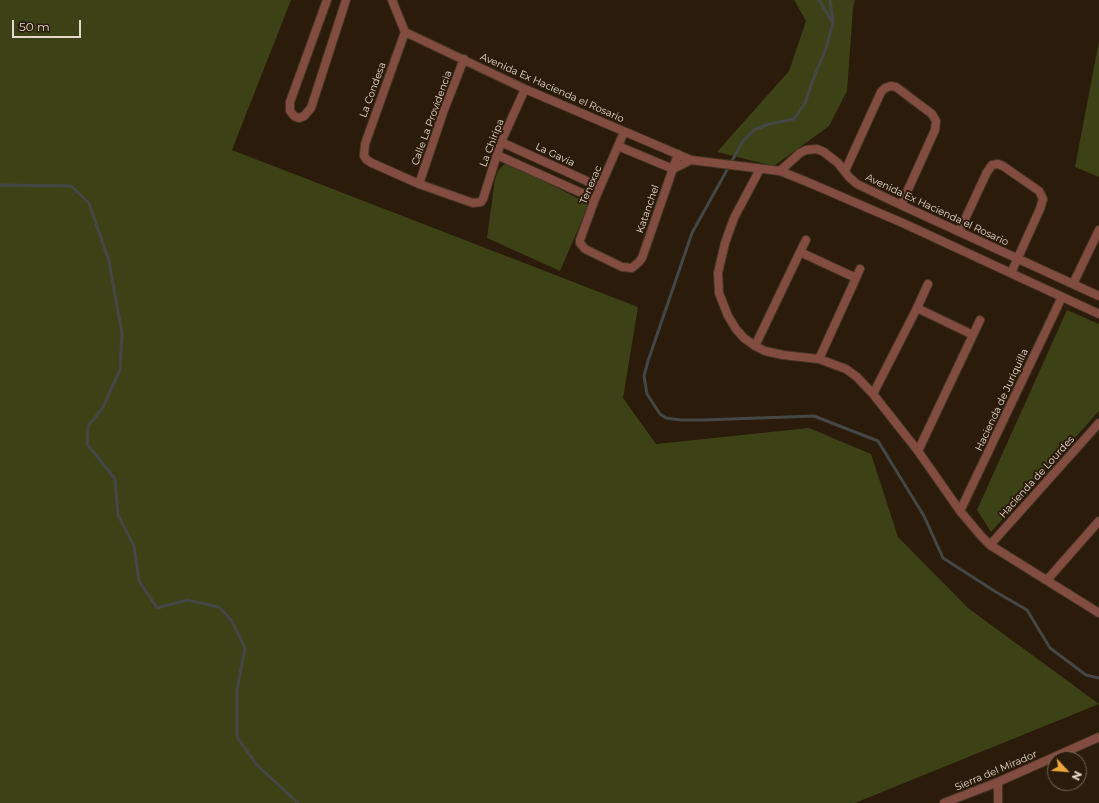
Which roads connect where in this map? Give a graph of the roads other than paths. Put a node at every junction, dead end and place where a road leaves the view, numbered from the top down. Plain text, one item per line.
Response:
1 (327, 0) edge
2 (346, 0) edge
3 (392, 0) edge
4 (405, 32) junction
5 (464, 59) junction
6 (525, 89) junction
7 (624, 132) junction
8 (501, 142) junction
9 (618, 146) junction
10 (678, 154) junction
11 (497, 155) junction
12 (691, 160) junction
13 (673, 169) junction
14 (760, 169) junction
15 (780, 171) junction
16 (845, 171) junction
17 (419, 184) junction
18 (600, 187) junction
19 (595, 199) junction
20 (900, 205) junction
21 (1099, 230) edge
22 (959, 232) junction
23 (806, 240) dead end
24 (582, 246) joint
25 (800, 252) junction
26 (1017, 259) junction
27 (860, 269) dead end
28 (1011, 273) junction
29 (856, 278) junction
30 (928, 284) dead end
31 (1073, 284) junction
32 (1099, 296) edge
33 (1062, 297) junction
34 (917, 308) junction
35 (1099, 314) edge
36 (980, 320) dead end
37 (973, 335) junction
38 (755, 346) junction
39 (819, 359) junction
40 (873, 394) junction
41 (1099, 423) edge
42 (918, 451) junction
43 (960, 511) junction
44 (1099, 521) edge
45 (990, 544) junction
46 (1047, 580) junction
47 (1099, 613) edge
48 (1099, 737) edge
49 (998, 782) junction
50 (944, 803) edge
51 (998, 803) edge

1 - 2 street
3 - 4 street
4 - 5 street, Avenida Ex Hacienda el Rosario
4 - 17 street, La Condesa
5 - 6 street, Avenida Ex Hacienda el Rosario
5 - 17 street, Calle La Providencia
6 - 7 street, Avenida Ex Hacienda el Rosario
6 - 8 street, La Chiripa
7 - 9 street, Tenexac
7 - 10 street, Avenida Ex Hacienda el Rosario
8 - 11 street, La Chiripa
8 - 18 street, La Gavia
9 - 13 street
9 - 18 street, Tenexac
10 - 12 street, Avenida Ex Hacienda el Rosario
10 - 13 street, Katanchel
11 - 17 street, La Chiripa
11 - 19 street
12 - 13 street
12 - 14 street, Avenida Ex Hacienda el Rosario
13 - 24 street, Katanchel
14 - 15 street, Avenida Ex Hacienda el Rosario
14 - 38 street
15 - 16 street, Avenida Ex Hacienda el Rosario
15 - 28 street, Avenida Ex Hacienda el Rosario
16 - 20 street, Avenida Ex Hacienda el Rosario
16 - 20 street
18 - 19 street, Tenexac
19 - 24 street, Tenexac
20 - 22 street, Avenida Ex Hacienda el Rosario
21 - 31 street
22 - 26 street, Avenida Ex Hacienda el Rosario
22 - 26 street
23 - 25 street
25 - 29 street
25 - 38 street
26 - 28 street
26 - 31 street, Avenida Ex Hacienda el Rosario
27 - 29 street
28 - 33 street, Avenida Ex Hacienda el Rosario
29 - 39 street
30 - 34 street
31 - 32 street, Avenida Ex Hacienda el Rosario
33 - 35 street, Avenida Ex Hacienda el Rosario
33 - 43 street, Hacienda de Juriquilla
34 - 37 street
34 - 40 street
36 - 37 street
37 - 42 street
38 - 39 street
39 - 40 street
40 - 42 street
41 - 45 street, Hacienda de Lourdes
42 - 43 street
43 - 45 street
44 - 46 street
45 - 46 street
46 - 47 street
48 - 49 street, Sierra del Mirador
49 - 50 street, Sierra del Mirador
49 - 51 street

